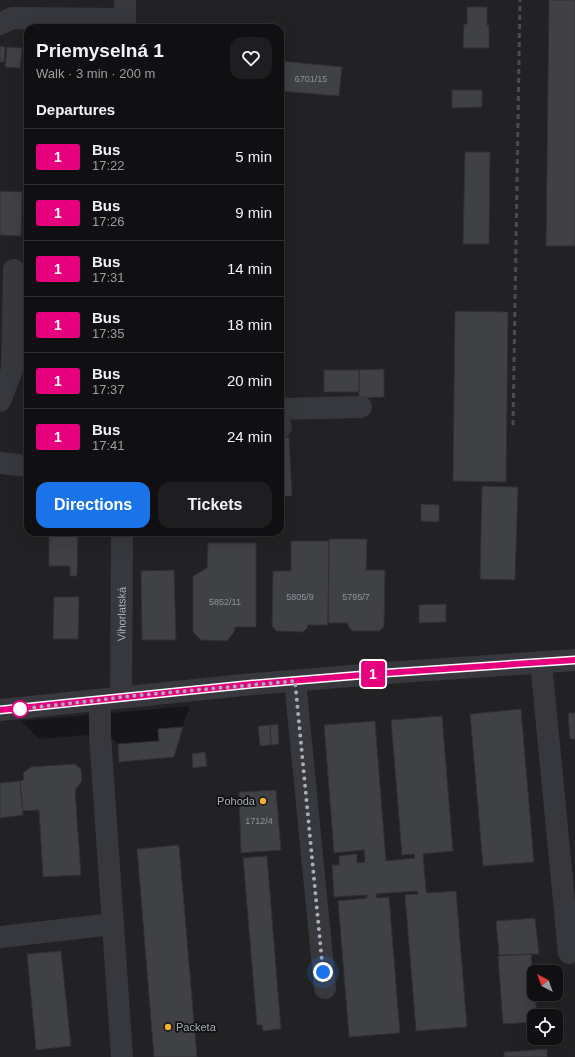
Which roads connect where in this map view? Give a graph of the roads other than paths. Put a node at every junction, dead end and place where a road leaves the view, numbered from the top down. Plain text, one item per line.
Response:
1 (125, 16) edge
2 (0, 24) edge
3 (14, 270) dead end
4 (0, 401) edge
5 (361, 407) dead end
6 (284, 420) edge
7 (0, 463) edge
8 (24, 466) edge
9 (122, 536) edge
10 (575, 660) edge
11 (541, 662) junction
12 (295, 681) junction
13 (111, 699) junction
14 (0, 710) edge
15 (113, 924) junction
16 (0, 937) edge
17 (569, 953) dead end
18 (325, 988) dead end
19 (122, 1057) edge

1 - 2 street
3 - 4 street
5 - 6 street
7 - 8 street
9 - 13 street, Vihorlatská
10 - 11 street
11 - 12 street
11 - 17 street
12 - 13 street
12 - 18 street
13 - 14 street
13 - 15 street, Vihorlatská
15 - 16 street
15 - 19 street, Vihorlatská

